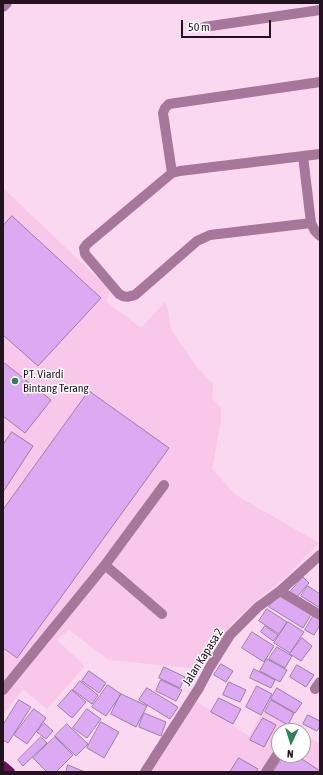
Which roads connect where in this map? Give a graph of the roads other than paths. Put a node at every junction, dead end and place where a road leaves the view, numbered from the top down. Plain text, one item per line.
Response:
1 (7, 3) edge
2 (3, 7) edge
3 (320, 10) edge
4 (204, 27) dead end
5 (320, 82) edge
6 (320, 154) edge
7 (303, 156) junction
8 (172, 173) junction
9 (311, 223) junction
10 (320, 236) edge
11 (164, 485) dead end
12 (320, 555) edge
13 (105, 564) junction
14 (280, 591) junction
15 (162, 614) dead end
16 (320, 615) edge
17 (3, 690) edge
18 (272, 763) edge
19 (3, 766) edge
20 (10, 772) edge
21 (145, 772) edge
22 (266, 772) edge

1 - 2 street
3 - 4 street
5 - 8 street
6 - 7 street
7 - 8 street
7 - 9 street
8 - 9 street
9 - 10 street
11 - 13 street
12 - 14 street, Jalan Kapasa 2
13 - 15 street
13 - 17 street
14 - 16 street
14 - 21 street, Jalan Kapasa 2
18 - 22 street
19 - 20 main road

